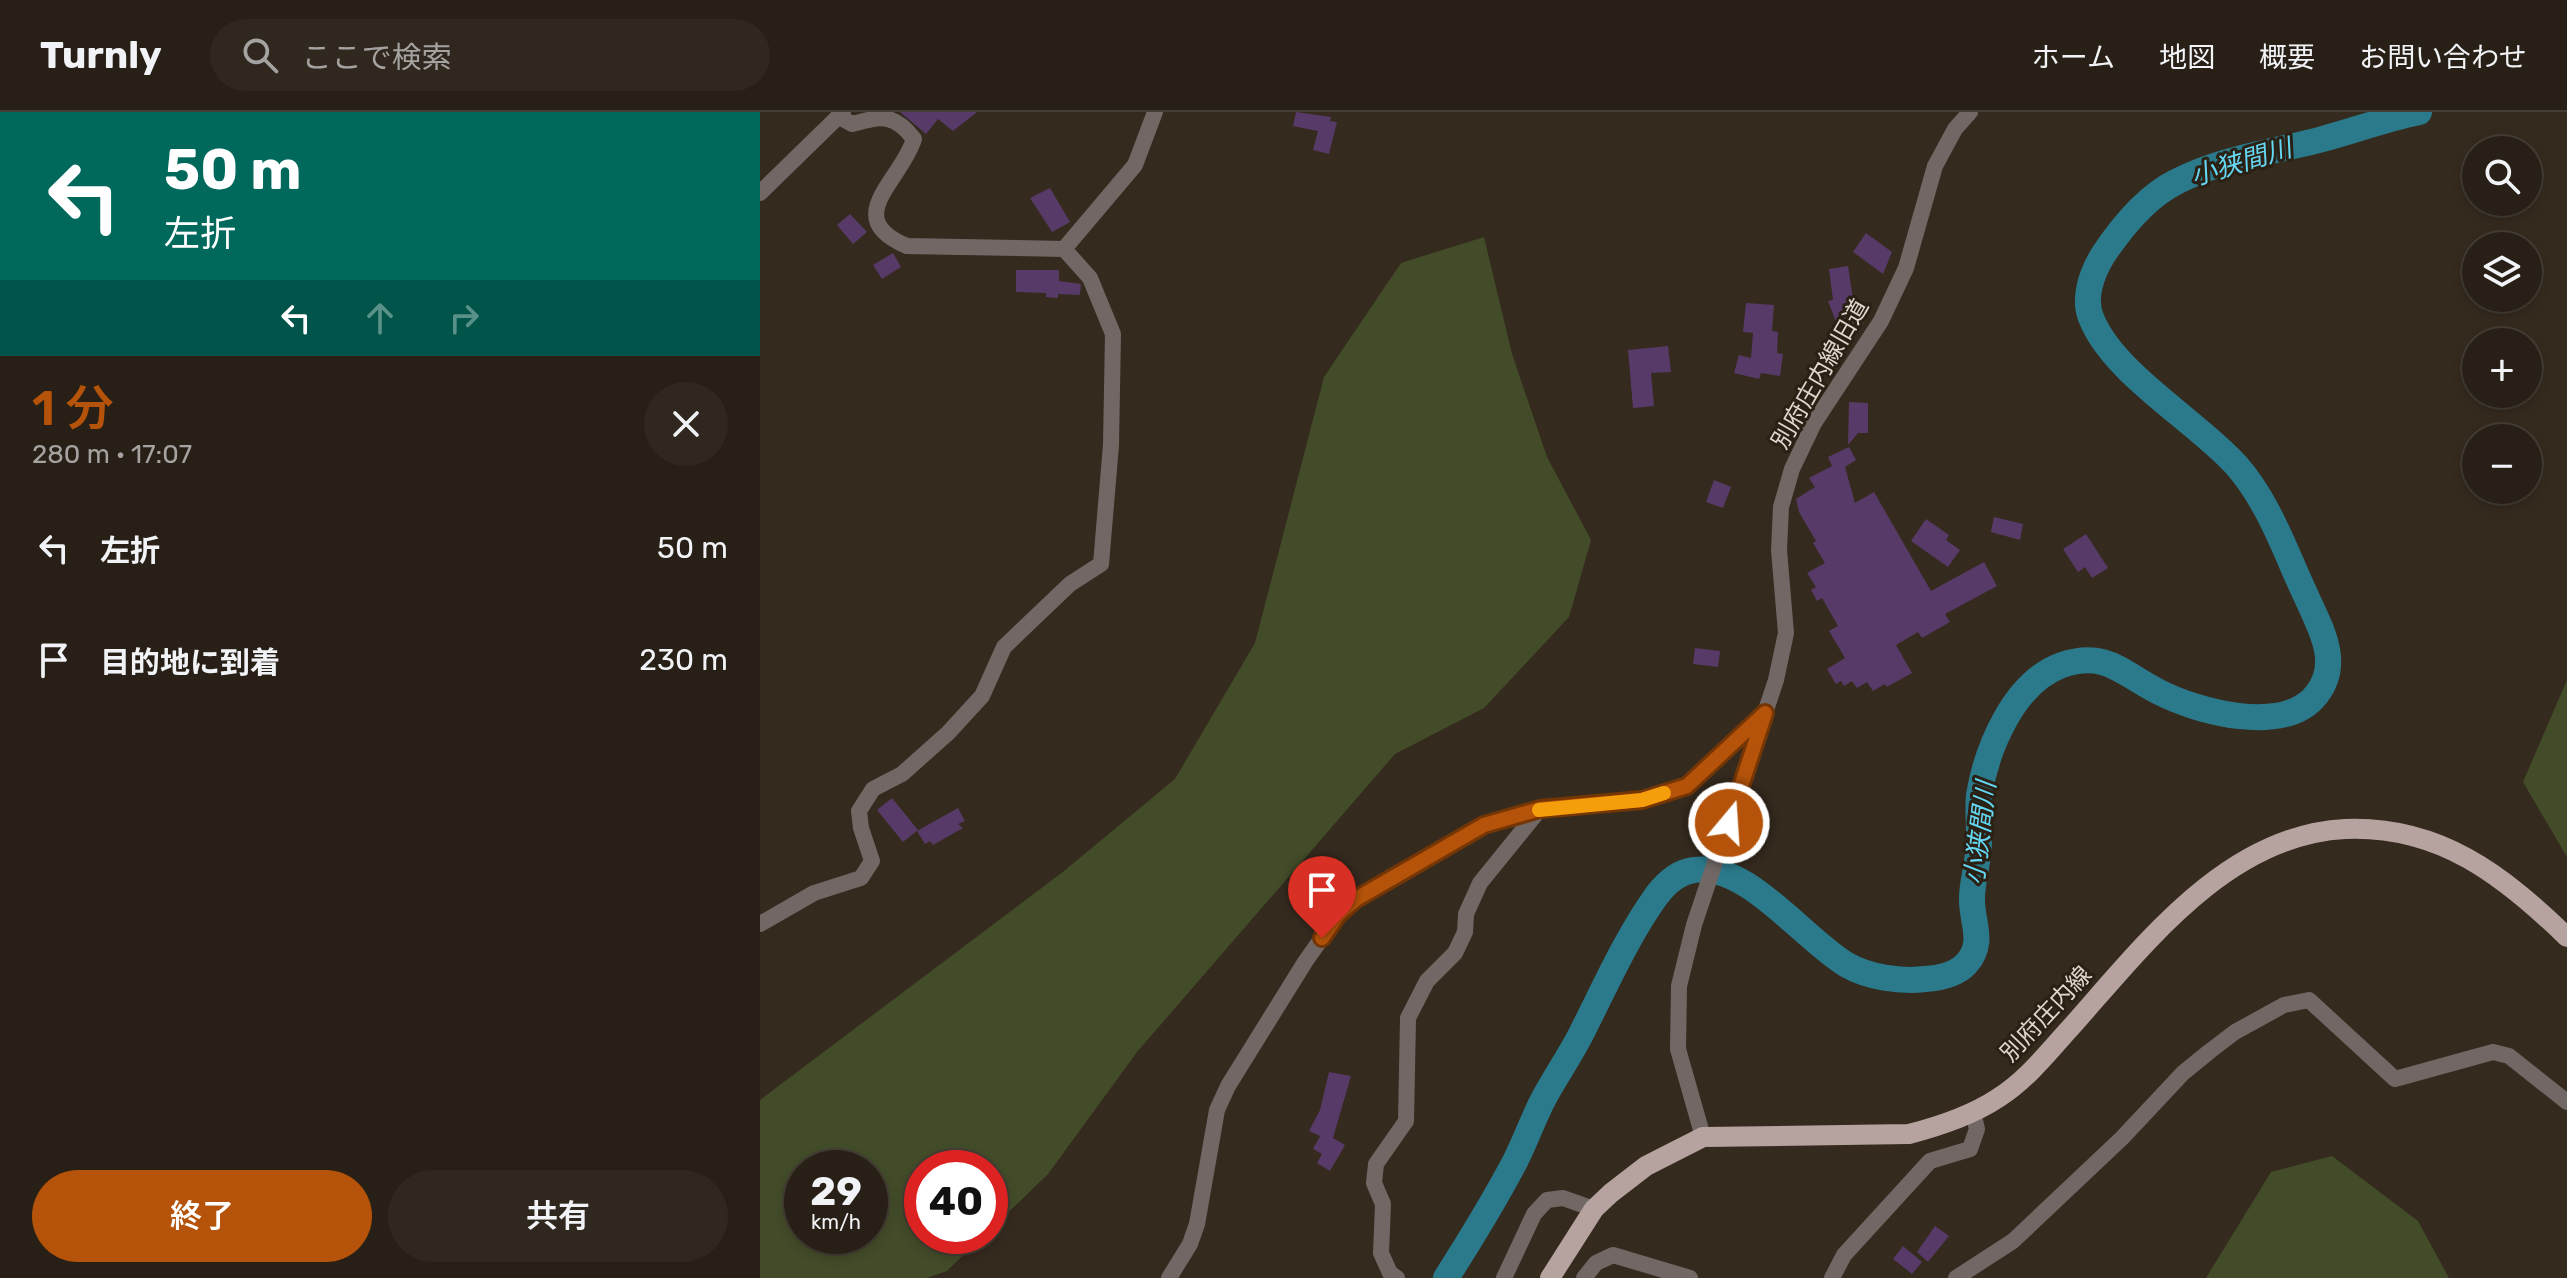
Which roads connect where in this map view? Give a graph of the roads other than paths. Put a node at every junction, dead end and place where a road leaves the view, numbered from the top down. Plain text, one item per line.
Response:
1 (1155, 112) edge
2 (1970, 112) edge
3 (840, 114) edge
4 (760, 193) edge
5 (1064, 249) junction
6 (1765, 713) junction
7 (1540, 809) junction
8 (760, 924) edge
9 (2567, 937) edge
10 (2567, 1102) edge
11 (1973, 1112) junction
12 (1703, 1137) junction
13 (1594, 1209) junction
14 (1393, 1275) edge
15 (1169, 1278) edge
16 (1504, 1278) edge
17 (1550, 1278) edge
18 (1584, 1278) edge
19 (1690, 1278) edge
20 (1832, 1278) edge
21 (1956, 1278) edge

1 - 5 street
2 - 6 street, 別府庄内線旧道
3 - 4 street
3 - 5 street
5 - 8 street
6 - 7 street
6 - 12 street, 別府庄内線旧道
7 - 14 street
7 - 15 street
9 - 11 main road, 別府庄内線
10 - 21 street
11 - 12 main road, 別府庄内線
11 - 20 street
12 - 13 main road, 別府庄内線
13 - 16 street
13 - 17 main road, 別府庄内線
18 - 19 street

